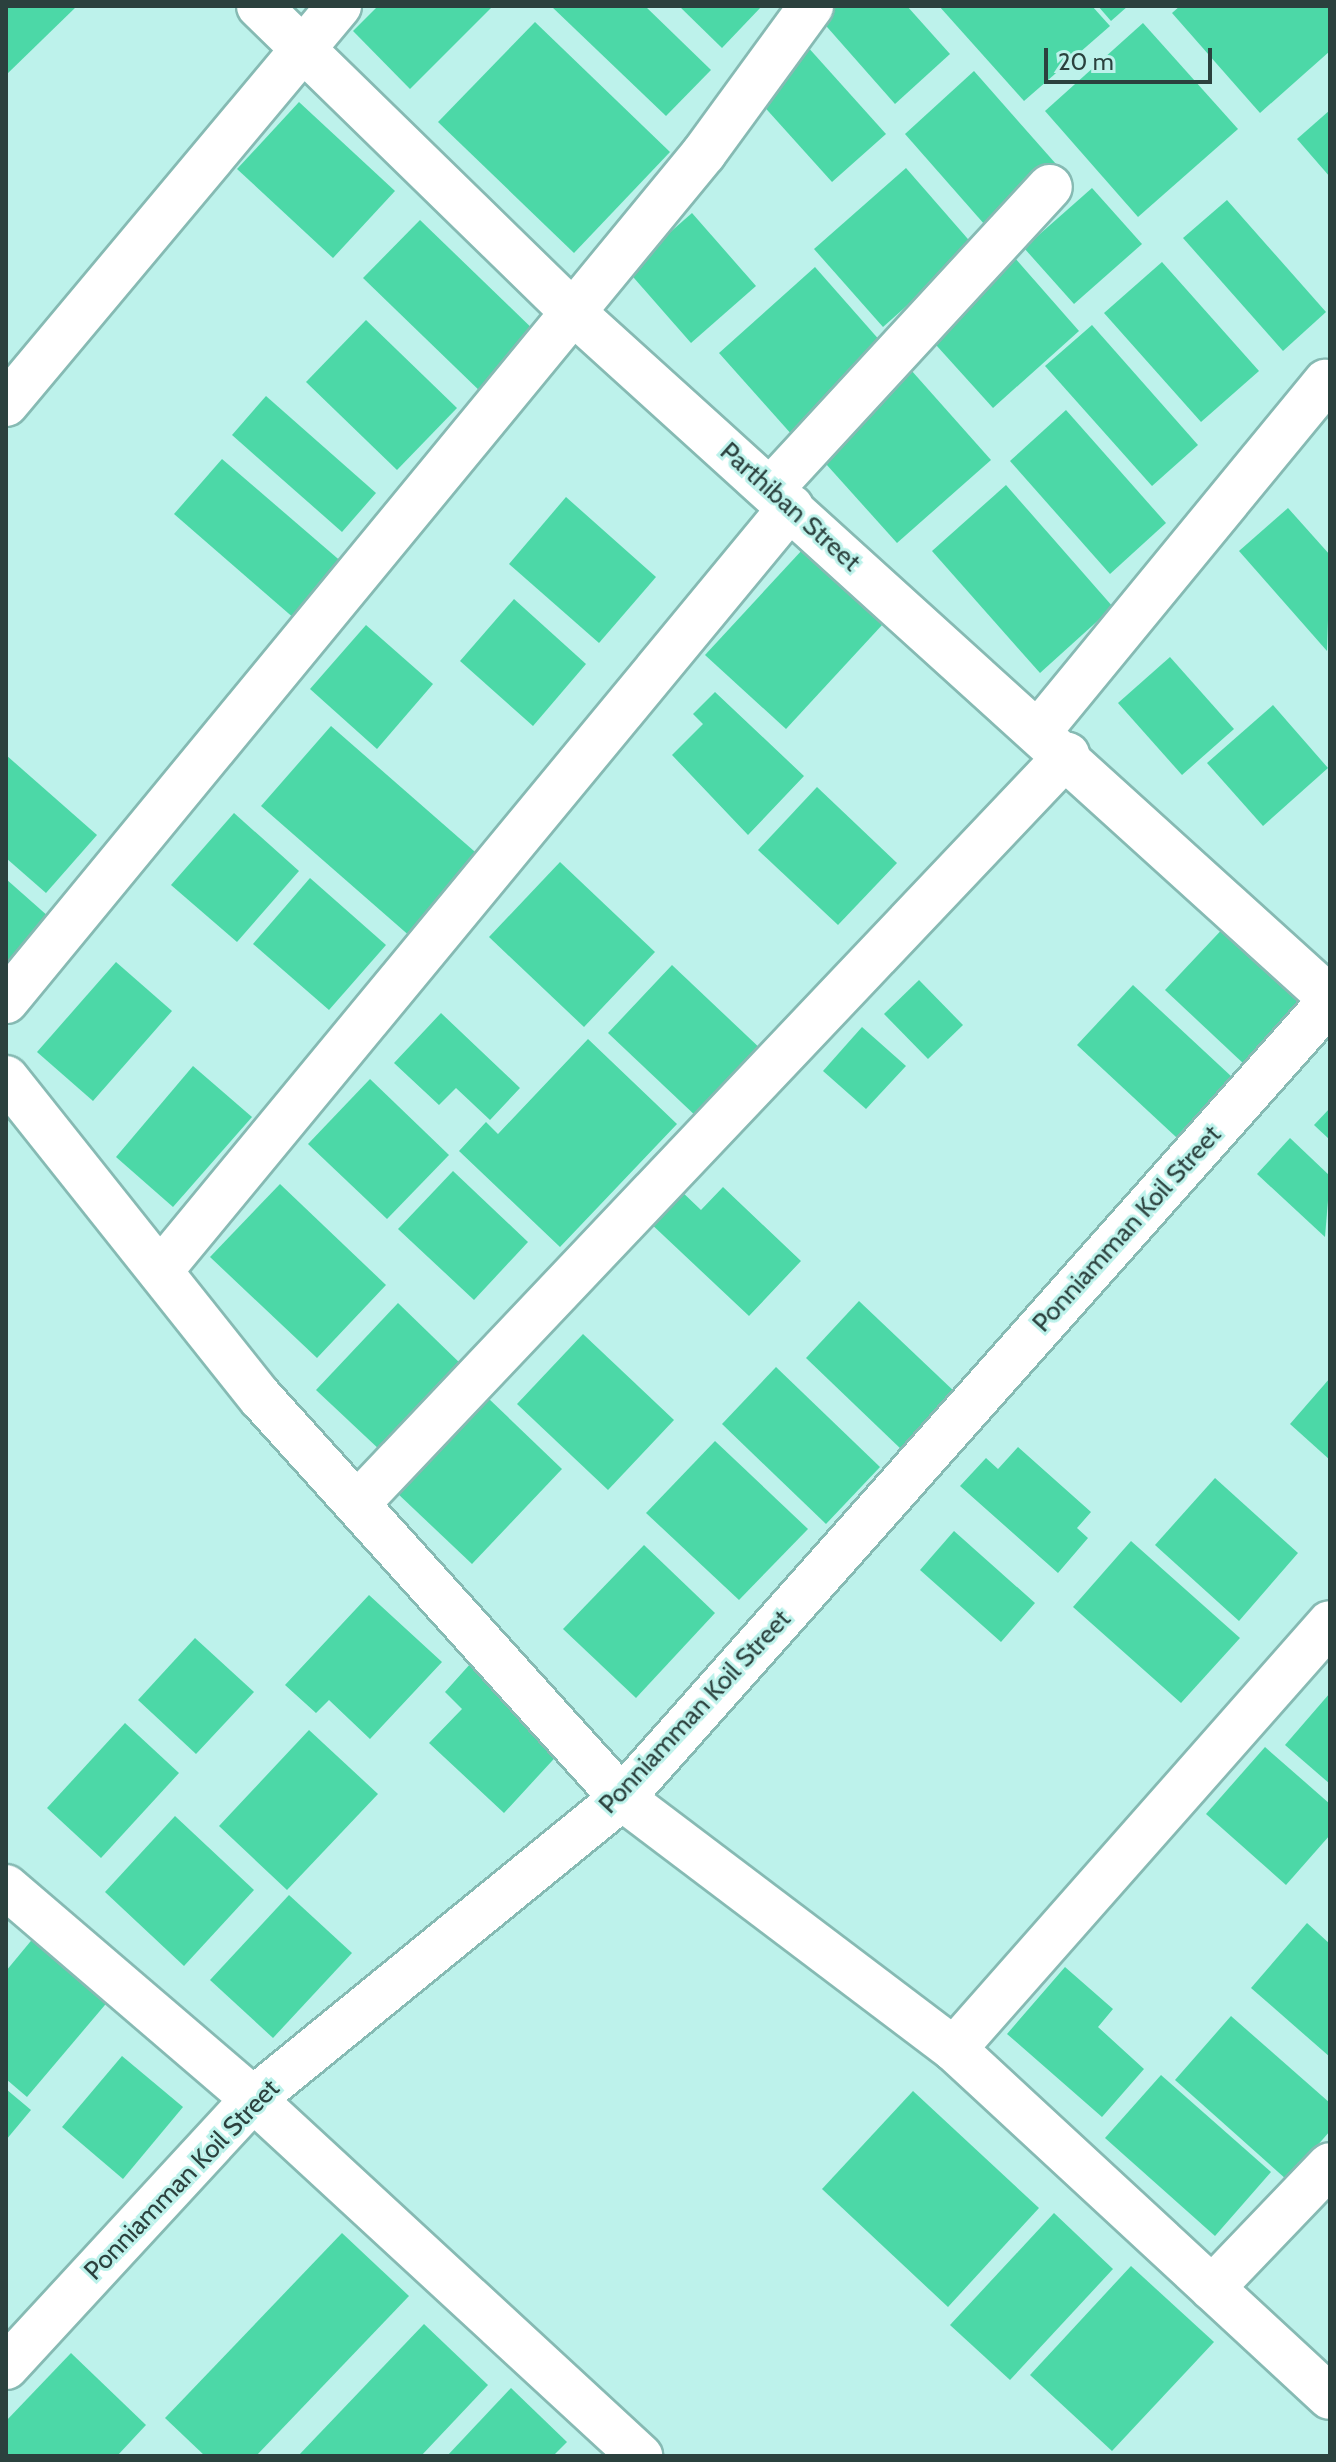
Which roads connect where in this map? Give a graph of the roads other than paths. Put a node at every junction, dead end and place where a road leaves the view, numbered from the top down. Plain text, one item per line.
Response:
1 (259, 6) edge
2 (339, 6) edge
3 (811, 6) edge
4 (300, 46) junction
5 (1050, 187) dead end
6 (574, 313) junction
7 (1326, 382) dead end
8 (6, 404) edge
9 (781, 498) junction
10 (1053, 743) junction
11 (1330, 999) edge
12 (6, 1001) edge
13 (6, 1078) edge
14 (160, 1271) junction
15 (358, 1503) junction
16 (1330, 1623) edge
17 (622, 1798) junction
18 (6, 1887) edge
19 (954, 2049) junction
20 (253, 2099) junction
21 (1330, 2165) edge
22 (1212, 2288) junction
23 (6, 2367) edge
24 (1330, 2397) edge
25 (640, 2456) edge

1 - 4 street, Parthiban Street
2 - 4 street
3 - 6 street
4 - 6 street, Parthiban Street
4 - 8 street
5 - 9 street
6 - 9 street, Parthiban Street
6 - 12 street
7 - 10 street
9 - 10 street, Parthiban Street
9 - 14 street
10 - 11 street, Parthiban Street
10 - 15 street
11 - 17 street, Ponniamman Koil Street
13 - 14 street
14 - 15 street
15 - 17 street
16 - 19 street
17 - 19 street
17 - 20 street, Ponniamman Koil Street
18 - 20 street
19 - 22 street
20 - 23 street, Ponniamman Koil Street
20 - 25 street
21 - 22 street
22 - 24 street

